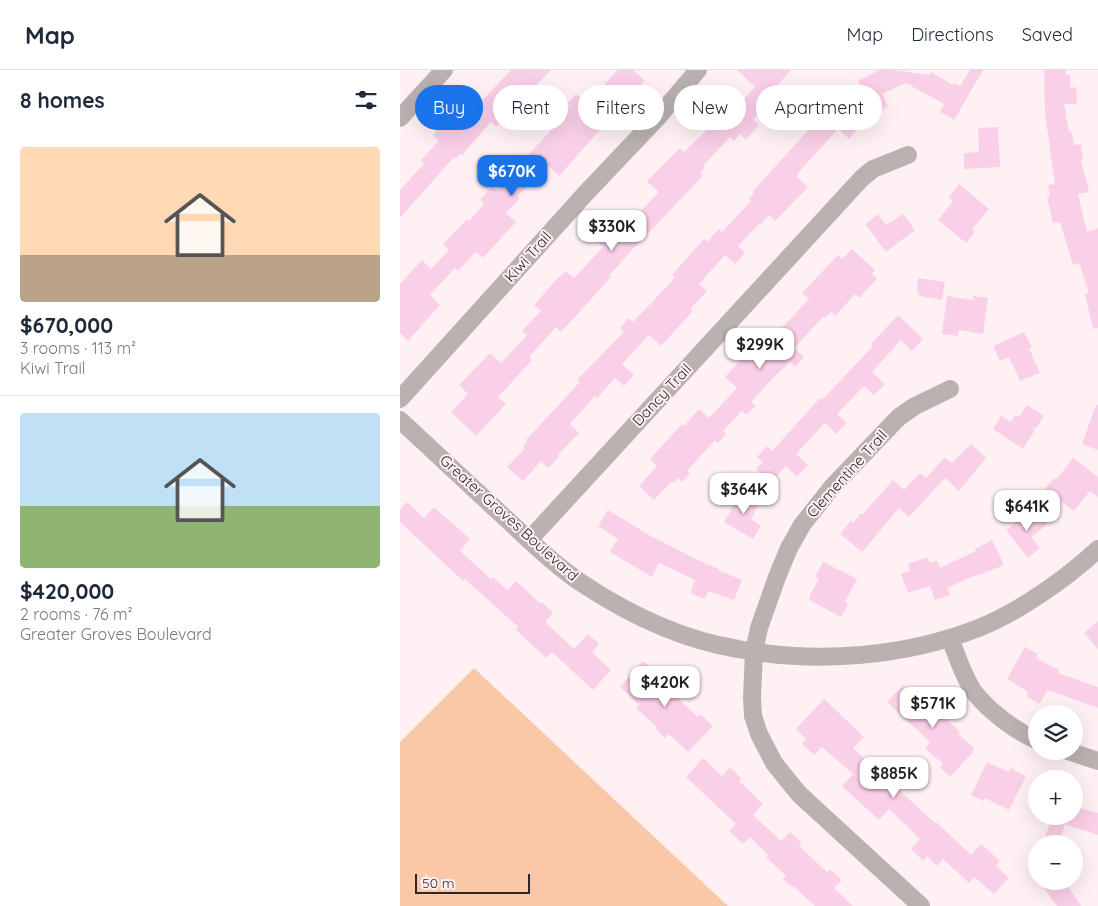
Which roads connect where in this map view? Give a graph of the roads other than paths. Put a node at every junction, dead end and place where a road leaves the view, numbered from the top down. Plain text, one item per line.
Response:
1 (444, 70) edge
2 (698, 70) edge
3 (400, 118) edge
4 (908, 155) dead end
5 (950, 390) dead end
6 (400, 399) edge
7 (400, 420) edge
8 (529, 540) junction
9 (1098, 549) edge
10 (950, 638) junction
11 (754, 652) junction
12 (1028, 735) edge
13 (1083, 756) edge
14 (1098, 761) edge
15 (921, 906) edge

1 - 3 street
2 - 6 street, Kiwi Trail
4 - 8 street, Dancy Trail
5 - 11 street, Clementine Trail
7 - 8 street, Greater Groves Boulevard
8 - 11 street, Greater Groves Boulevard
9 - 10 street, Greater Groves Boulevard
10 - 11 street, Greater Groves Boulevard
10 - 12 street
11 - 15 street, Clementine Trail
13 - 14 street

